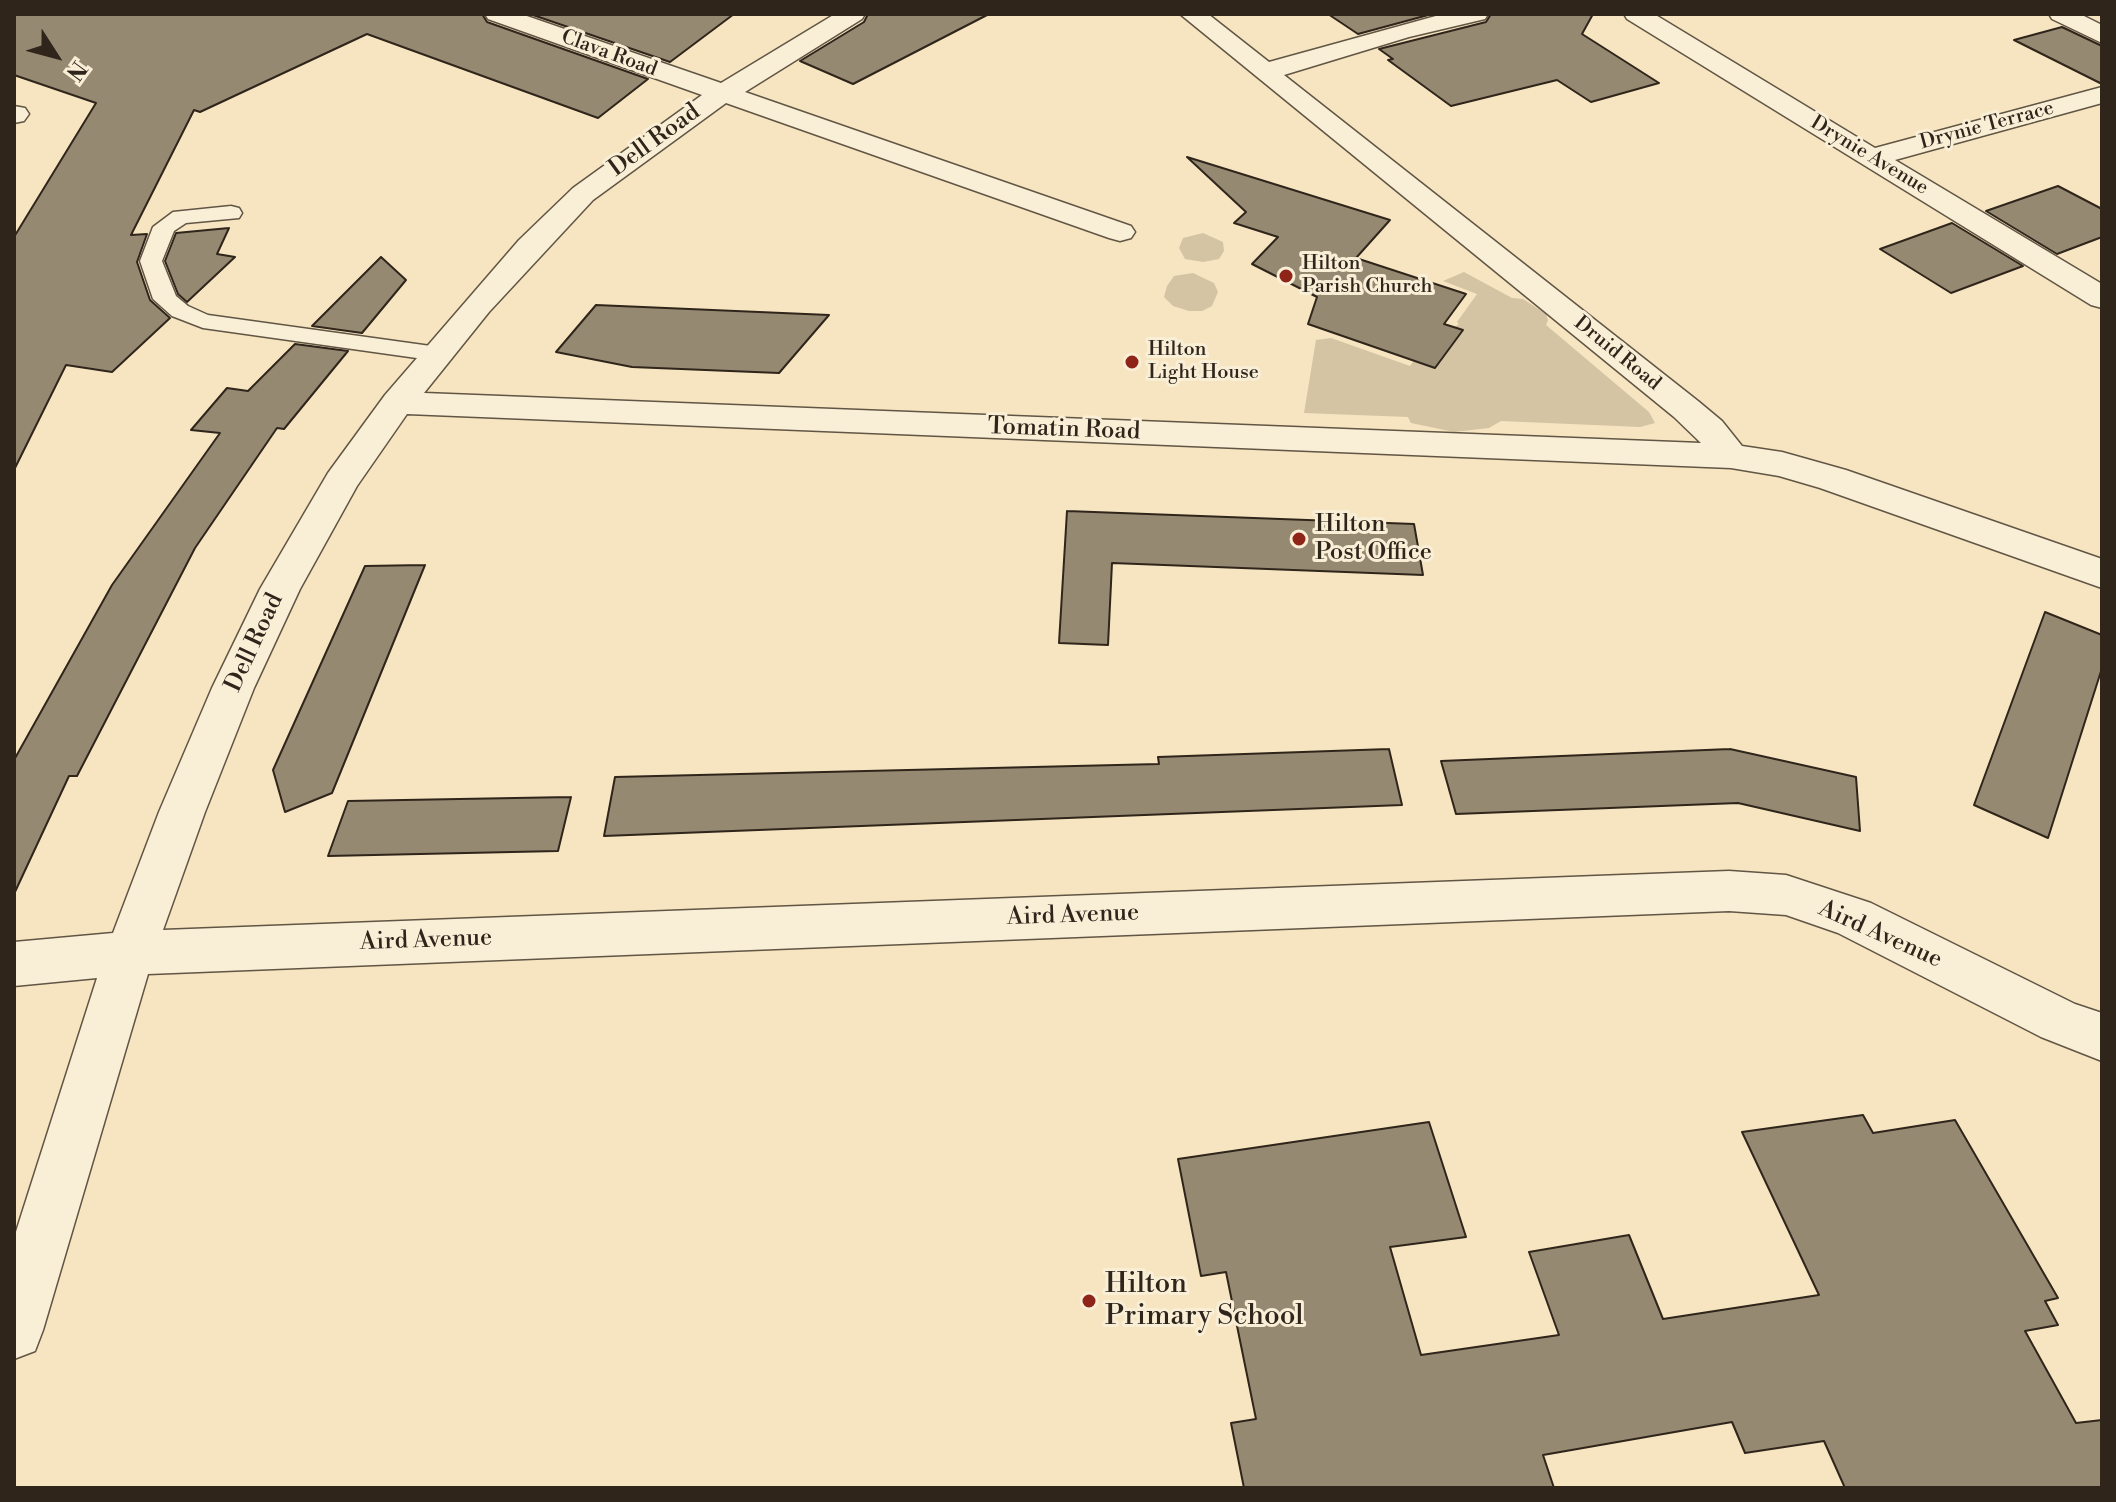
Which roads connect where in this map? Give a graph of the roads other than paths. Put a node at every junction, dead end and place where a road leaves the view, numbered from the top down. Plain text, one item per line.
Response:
1 (497, 14) edge
2 (853, 14) edge
3 (1192, 14) edge
4 (1476, 14) edge
5 (1636, 14) edge
6 (2061, 14) edge
7 (2102, 35) edge
8 (1265, 72) junction
9 (722, 94) junction
10 (2102, 95) edge
11 (1873, 157) junction
12 (231, 213) dead end
13 (1120, 231) dead end
14 (2102, 298) edge
15 (438, 354) junction
16 (397, 403) junction
17 (1731, 456) junction
18 (2102, 574) edge
19 (130, 953) junction
20 (14, 964) edge
21 (2102, 1037) edge
22 (14, 1330) edge

1 - 9 street, Clava Road
2 - 9 street, Dell Road
3 - 8 street, Druid Road
4 - 8 street
5 - 11 street, Drynie Avenue
6 - 7 street
8 - 17 street, Druid Road
9 - 13 street, Dell Road
9 - 15 street, Dell Road
10 - 11 street, Drynie Terrace
11 - 14 street, Drynie Avenue
12 - 15 lane
15 - 16 street, Dell Road
16 - 17 street, Tomatin Road
16 - 19 street, Dell Road
17 - 18 street
19 - 20 street, Aird Avenue
19 - 21 street, Aird Avenue
19 - 22 street, Dell Road

